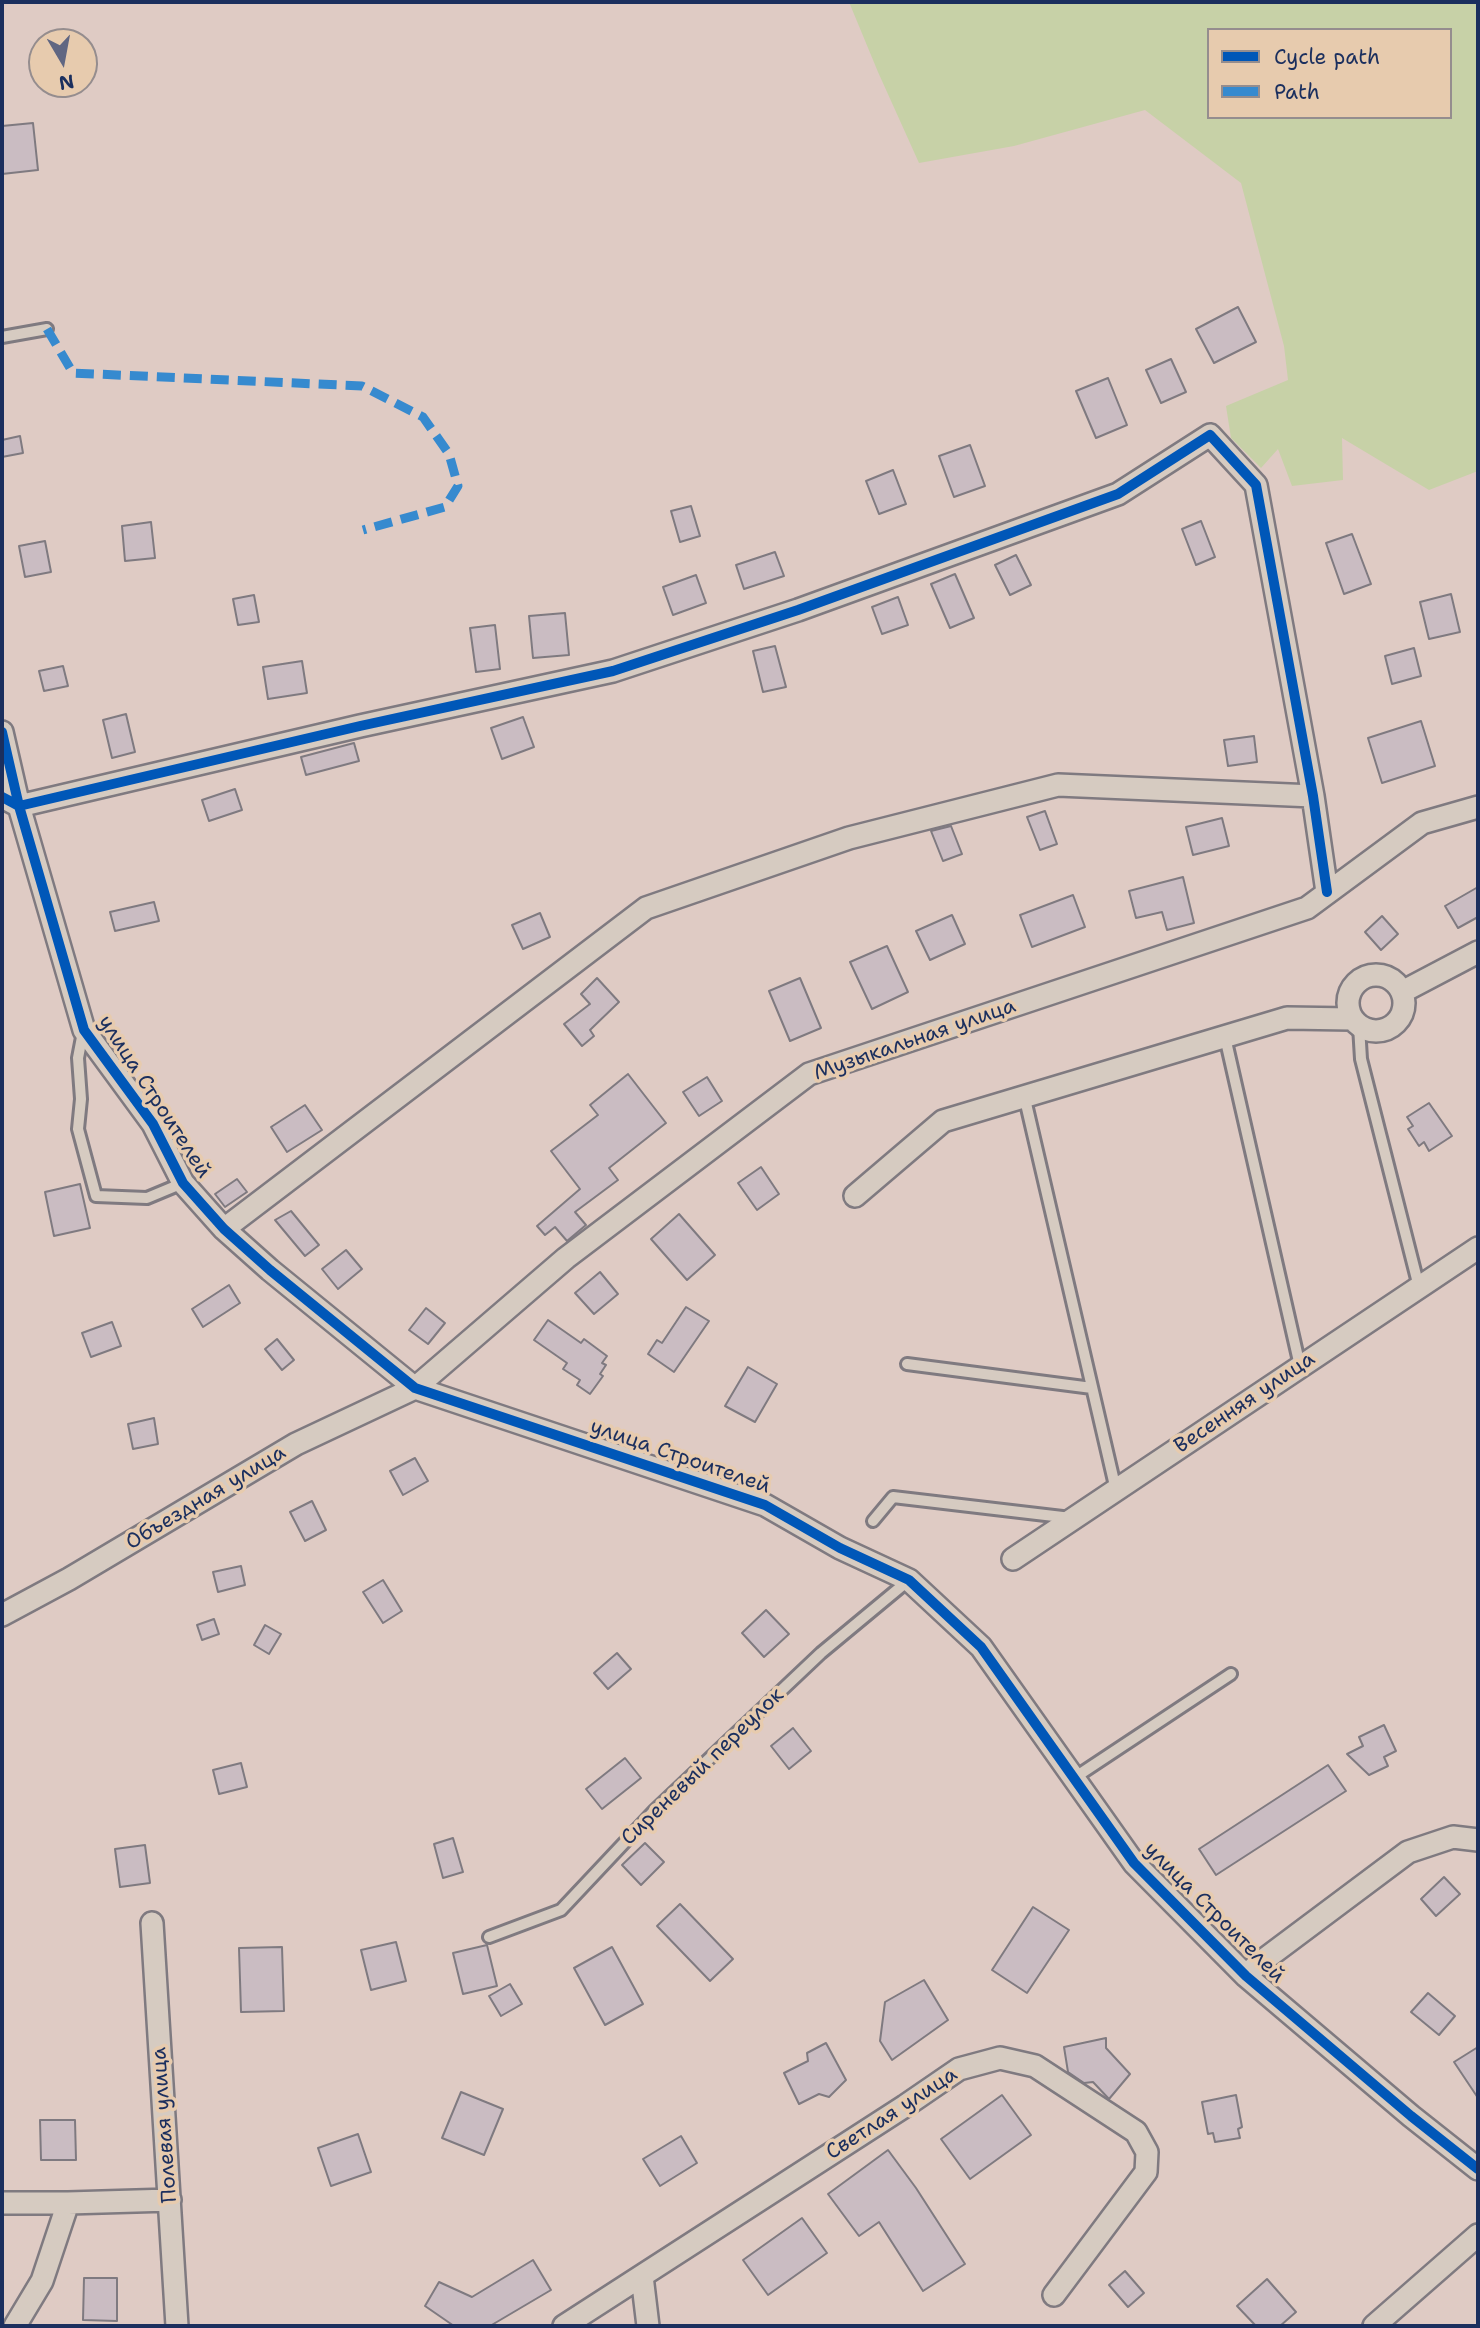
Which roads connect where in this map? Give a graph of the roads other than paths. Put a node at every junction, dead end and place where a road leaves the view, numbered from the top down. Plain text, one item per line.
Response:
1 (47, 329) dead end
2 (2, 337) edge
3 (2, 732) edge
4 (1313, 796) junction
5 (10, 802) edge
6 (1478, 807) edge
7 (1327, 892) junction
8 (1478, 951) edge
9 (1402, 992) junction
10 (1355, 1022) junction
11 (84, 1030) junction
12 (1225, 1037) junction
13 (1024, 1095) junction
14 (183, 1183) junction
15 (855, 1196) dead end
16 (224, 1229) junction
17 (1478, 1248) edge
18 (1419, 1287) junction
19 (907, 1364) dead end
20 (1300, 1366) junction
21 (415, 1388) junction
22 (1092, 1388) junction
23 (1116, 1490) junction
24 (1074, 1519) junction
25 (873, 1521) dead end
26 (1013, 1559) dead end
27 (909, 1580) junction
28 (2, 1615) edge
29 (1231, 1674) dead end
30 (1074, 1778) junction
31 (1478, 1840) edge
32 (152, 1923) dead end
33 (488, 1937) dead end
34 (1246, 1976) junction
35 (1478, 2169) edge
36 (170, 2200) junction
37 (2, 2203) edge
38 (68, 2203) junction
39 (1478, 2235) edge
40 (642, 2276) junction
41 (1054, 2295) dead end
42 (15, 2326) edge
43 (177, 2326) edge
44 (564, 2326) edge
45 (648, 2326) edge
46 (1374, 2326) edge

1 - 2 lane
3 - 5 street, улица Строителей
4 - 5 street
4 - 7 street
4 - 16 street
5 - 11 street, улица Строителей
6 - 7 street, Музыкальная улица
7 - 21 street, Музыкальная улица
8 - 9 street
9 - 10 street
9 - 10 street
10 - 12 street
10 - 18 lane
11 - 14 street, улица Строителей
11 - 14 lane
12 - 13 street
12 - 20 lane
13 - 15 street
13 - 22 lane
14 - 16 street, улица Строителей
16 - 21 street, улица Строителей
17 - 18 street, Весенняя улица
18 - 20 street, Весенняя улица
19 - 22 lane
20 - 23 street, Весенняя улица
21 - 27 street, улица Строителей
21 - 28 street, Объездная улица
22 - 23 lane
23 - 24 street, Весенняя улица
24 - 25 lane
24 - 26 street, Весенняя улица
27 - 30 street, улица Строителей
27 - 33 lane, Сиреневый переулок
29 - 30 lane
30 - 34 street, улица Строителей
31 - 34 street
32 - 36 street, Полевая улица
34 - 35 street, улица Строителей
36 - 38 street
36 - 43 street, Полевая улица
37 - 38 street
38 - 42 street
39 - 46 street
40 - 41 street, Светлая улица
40 - 44 street, Светлая улица
40 - 45 street

